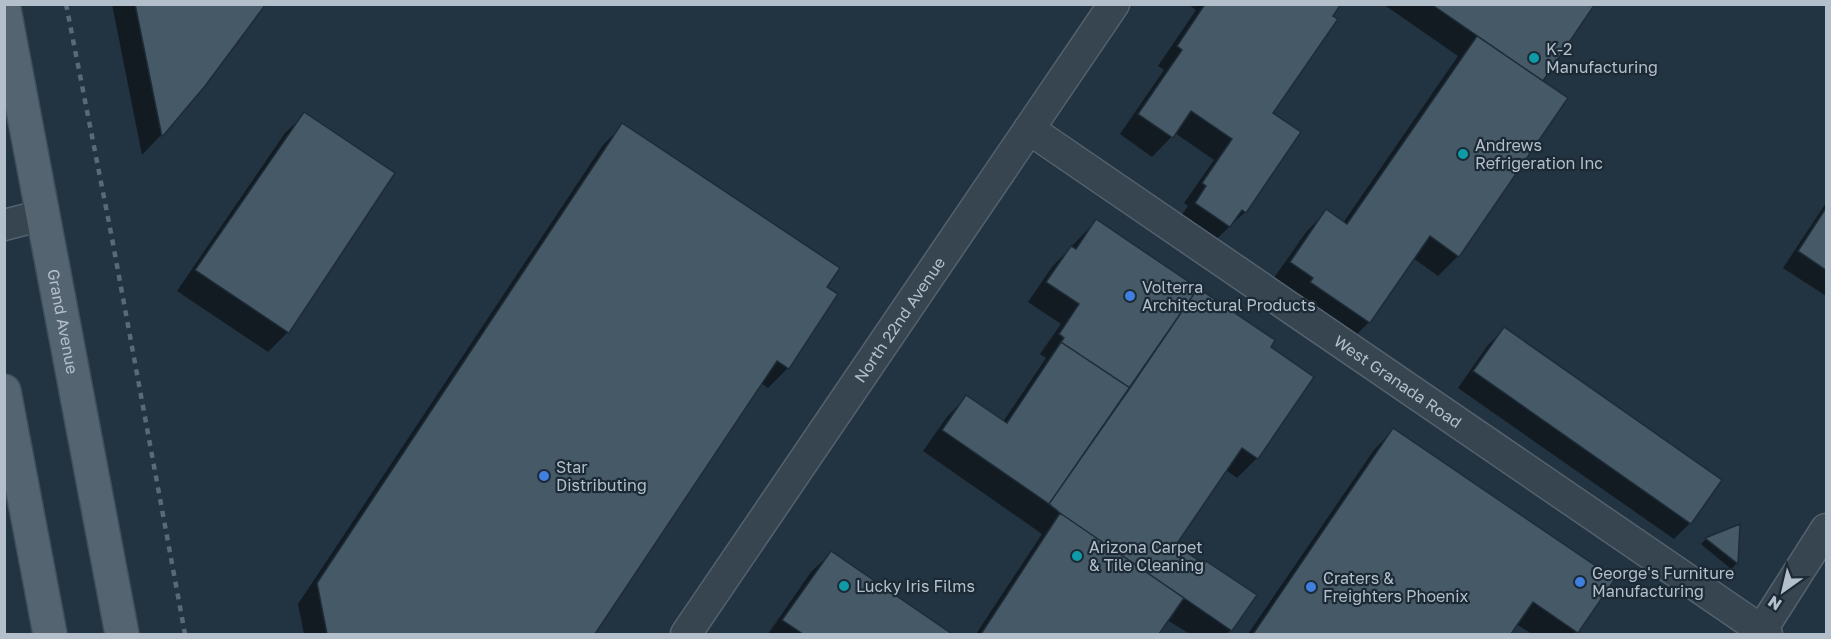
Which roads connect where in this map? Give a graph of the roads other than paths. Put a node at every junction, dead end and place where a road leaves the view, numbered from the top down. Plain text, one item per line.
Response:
1 (1114, 4) edge
2 (4, 9) edge
3 (1029, 129) junction
4 (43, 215) junction
5 (4, 225) edge
6 (4, 391) edge
7 (1827, 529) edge
8 (700, 630) edge
9 (1762, 633) edge
10 (50, 634) edge
11 (122, 634) edge

1 - 3 street, North 22nd Avenue
2 - 4 main road, Grand Avenue
3 - 8 street, North 22nd Avenue
3 - 9 street, West Granada Road
4 - 5 street
4 - 11 main road, Grand Avenue
6 - 10 main road
7 - 9 street

